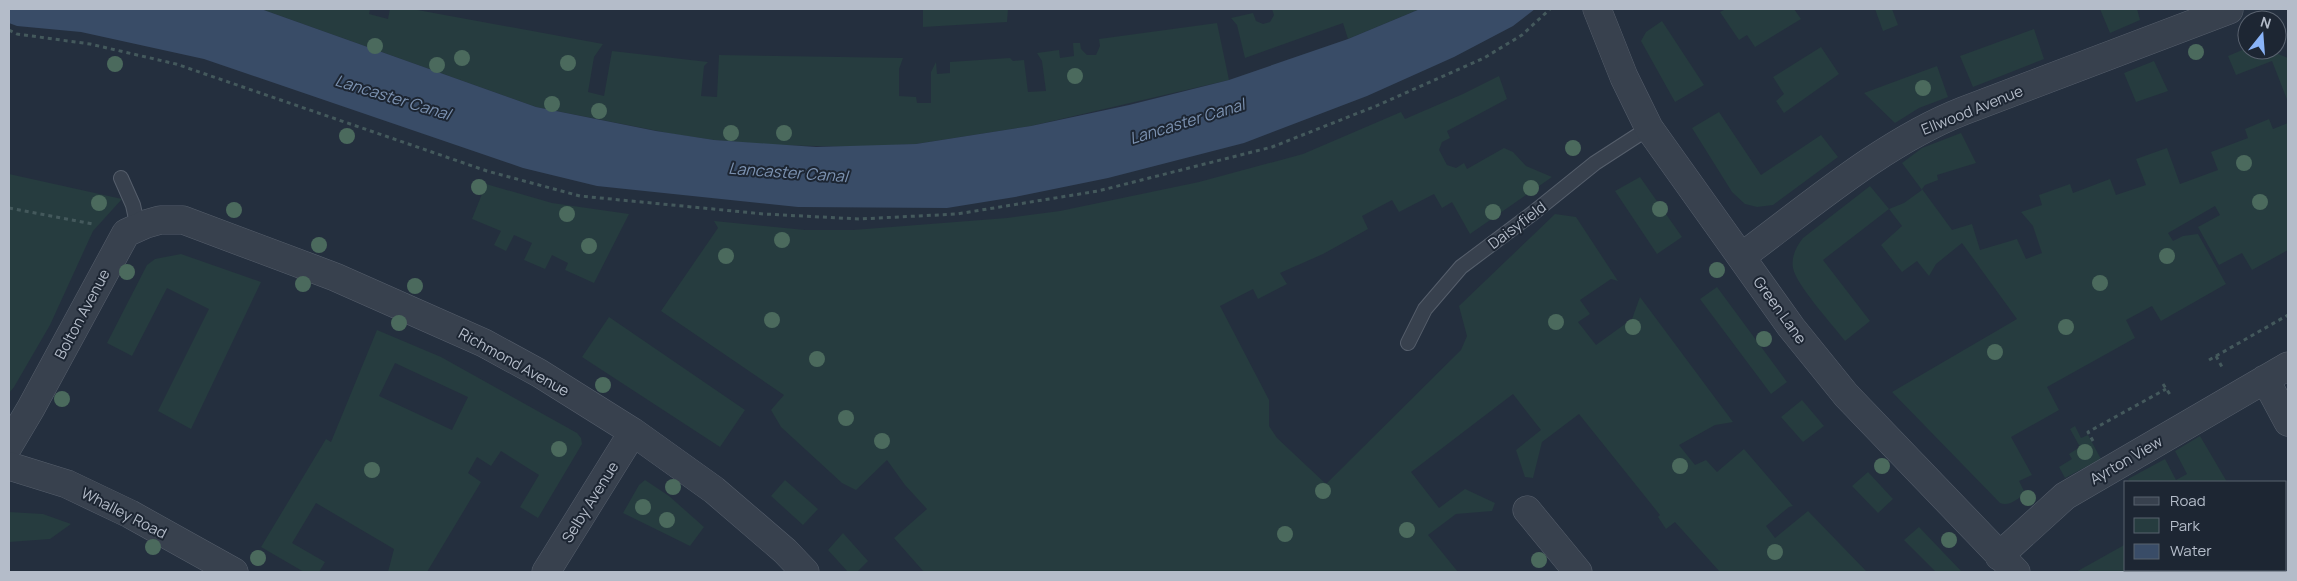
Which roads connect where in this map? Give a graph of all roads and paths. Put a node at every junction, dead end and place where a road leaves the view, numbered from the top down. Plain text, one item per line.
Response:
1 (1550, 9) edge
2 (1597, 9) edge
3 (2229, 10) dead end
4 (9, 30) edge
5 (1649, 128) junction
6 (121, 178) dead end
7 (9, 208) edge
8 (182, 220) joint
9 (97, 225) dead end
10 (138, 228) junction
11 (1741, 257) junction
12 (2288, 315) edge
13 (1408, 344) dead end
14 (2209, 360) dead end
15 (2277, 373) edge
16 (2166, 389) dead end
17 (2288, 422) edge
18 (634, 432) junction
19 (9, 445) edge
20 (9, 466) edge
21 (2109, 469) junction
22 (1527, 510) dead end
23 (2008, 564) edge
24 (234, 572) edge
25 (546, 572) edge
26 (805, 572) edge
27 (1578, 572) edge

1 - 4 path
2 - 5 street, Green Lane
3 - 11 street, Ellwood Avenue
5 - 11 street, Green Lane
5 - 13 lane, Daisyfield
6 - 10 lane
7 - 9 path
8 - 10 street, Bolton Avenue
8 - 18 street, Richmond Avenue
10 - 19 street, Bolton Avenue
11 - 23 street, Green Lane
12 - 14 path
15 - 17 street, Ayrton View
15 - 21 street, Ayrton View
16 - 21 path
18 - 25 street, Selby Avenue
18 - 26 street, Richmond Avenue
20 - 24 street, Whalley Road
21 - 23 street, Ayrton View
22 - 27 street

